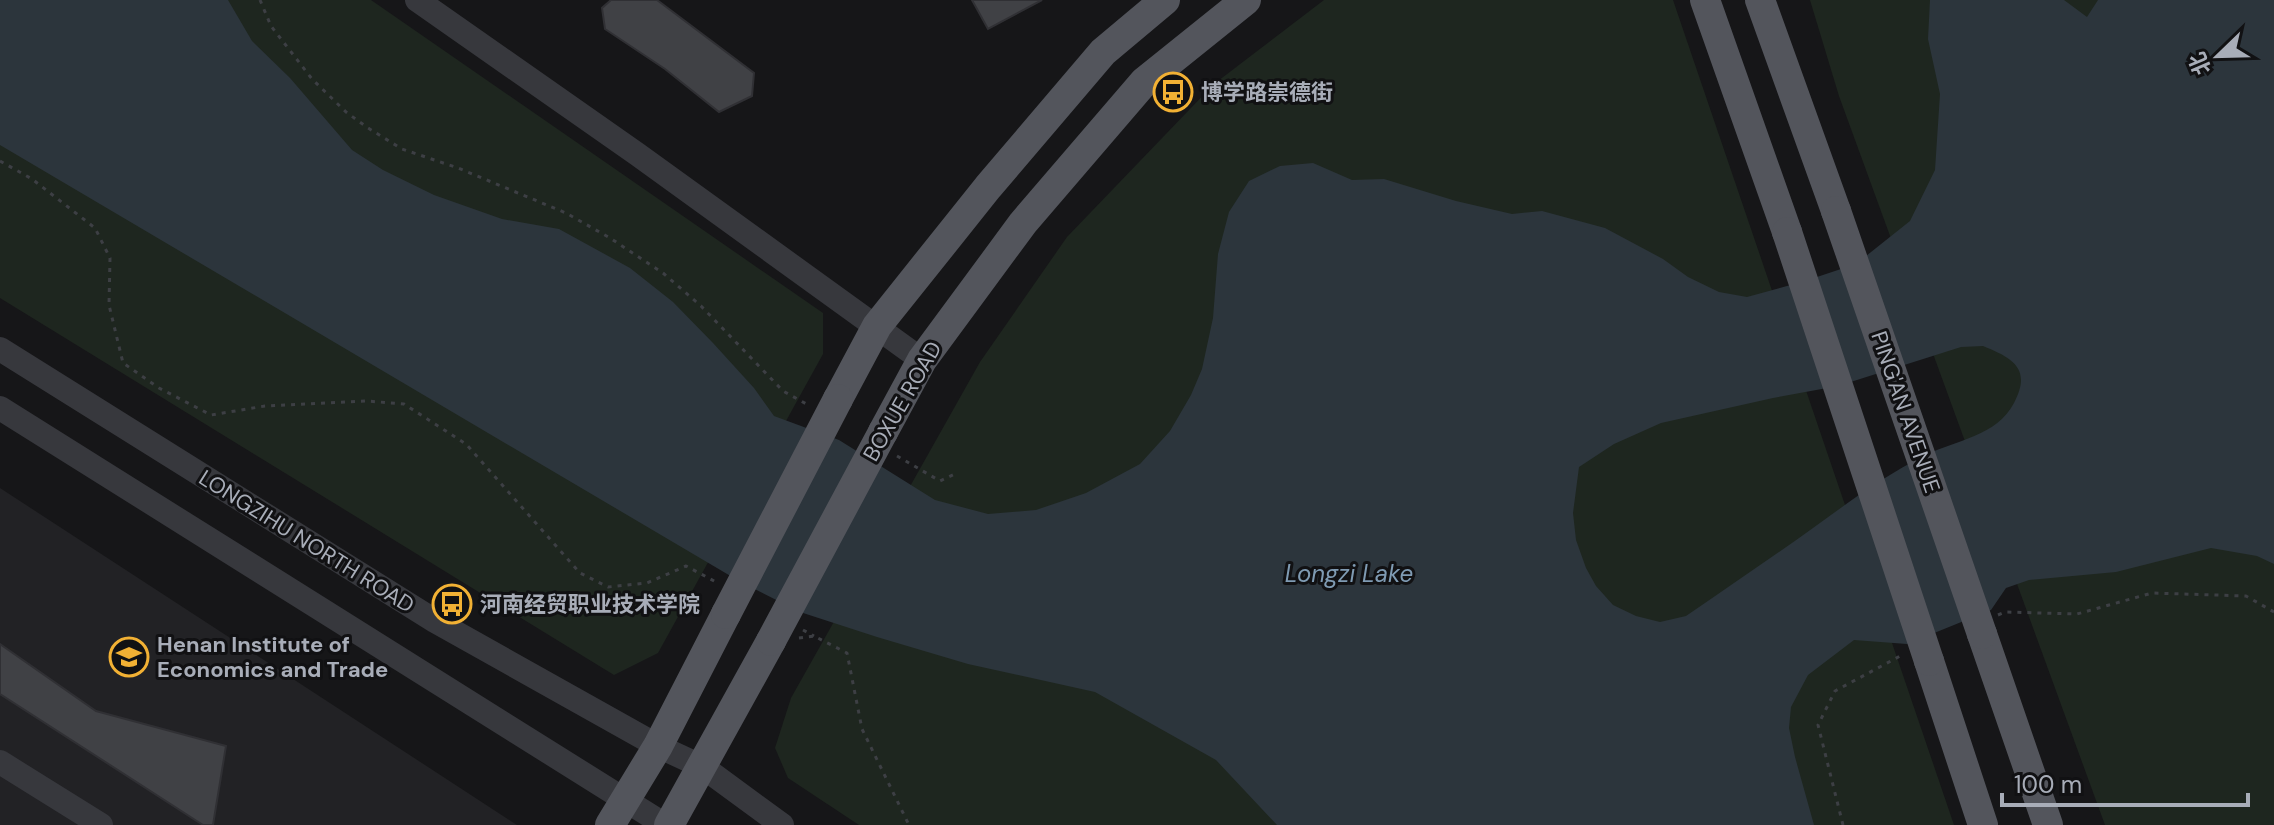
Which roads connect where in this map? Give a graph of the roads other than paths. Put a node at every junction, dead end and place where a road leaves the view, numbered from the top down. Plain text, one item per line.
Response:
1 (417, 0) edge
2 (1165, 0) edge
3 (1246, 0) edge
4 (1705, 0) edge
5 (1760, 0) edge
6 (877, 326) junction
7 (0, 349) edge
8 (922, 360) junction
9 (0, 408) edge
10 (658, 746) junction
11 (2, 767) edge
12 (703, 767) junction
13 (617, 812) edge
14 (101, 825) edge
15 (667, 825) edge
16 (782, 825) edge
17 (1983, 825) edge
18 (2048, 825) edge

1 - 6 street
2 - 6 main road
3 - 8 main road, BOXUE ROAD
4 - 17 main road, bridge
5 - 18 main road, PING'AN AVENUE, bridge
6 - 8 street
6 - 10 main road, bridge
7 - 10 street, LONGZIHU NORTH ROAD
8 - 12 main road, BOXUE ROAD, bridge
9 - 13 street
10 - 12 street, LONGZIHU NORTH ROAD
10 - 13 main road
11 - 14 street
12 - 15 main road, BOXUE ROAD
12 - 16 street, LONGZIHU NORTH ROAD
13 - 15 street

